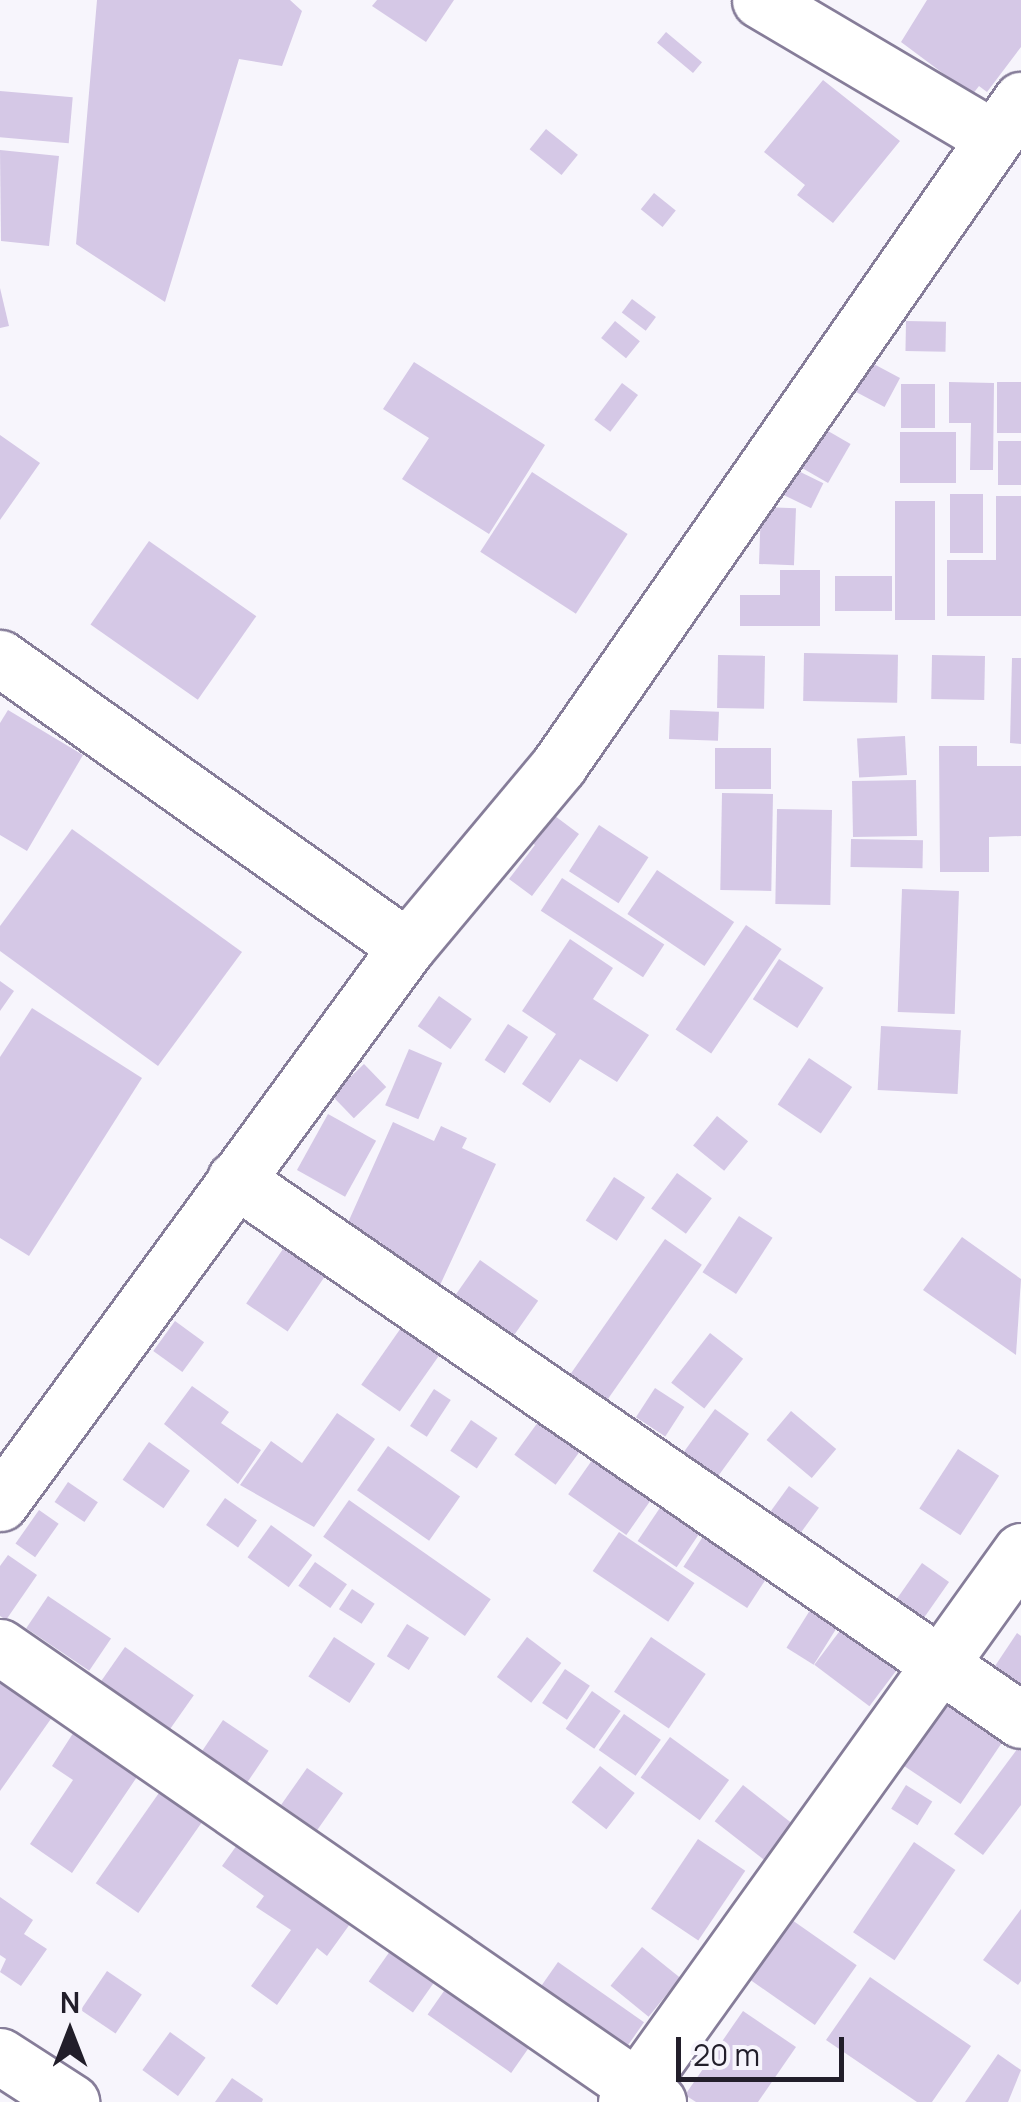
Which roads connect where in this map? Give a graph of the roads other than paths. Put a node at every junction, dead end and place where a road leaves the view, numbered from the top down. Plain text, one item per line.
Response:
1 (760, 0) edge
2 (1007, 119) edge
3 (0, 658) edge
4 (407, 947) junction
5 (235, 1179) junction
6 (0, 1502) edge
7 (1021, 1551) edge
8 (0, 1647) edge
9 (940, 1658) junction
10 (1021, 1720) edge
11 (0, 2056) edge
12 (640, 2097) edge
13 (71, 2102) edge

1 - 2 street
2 - 4 street
3 - 4 street
4 - 5 street
5 - 6 street
5 - 9 street
7 - 9 street
8 - 12 street
9 - 10 street
9 - 12 street
11 - 13 street

